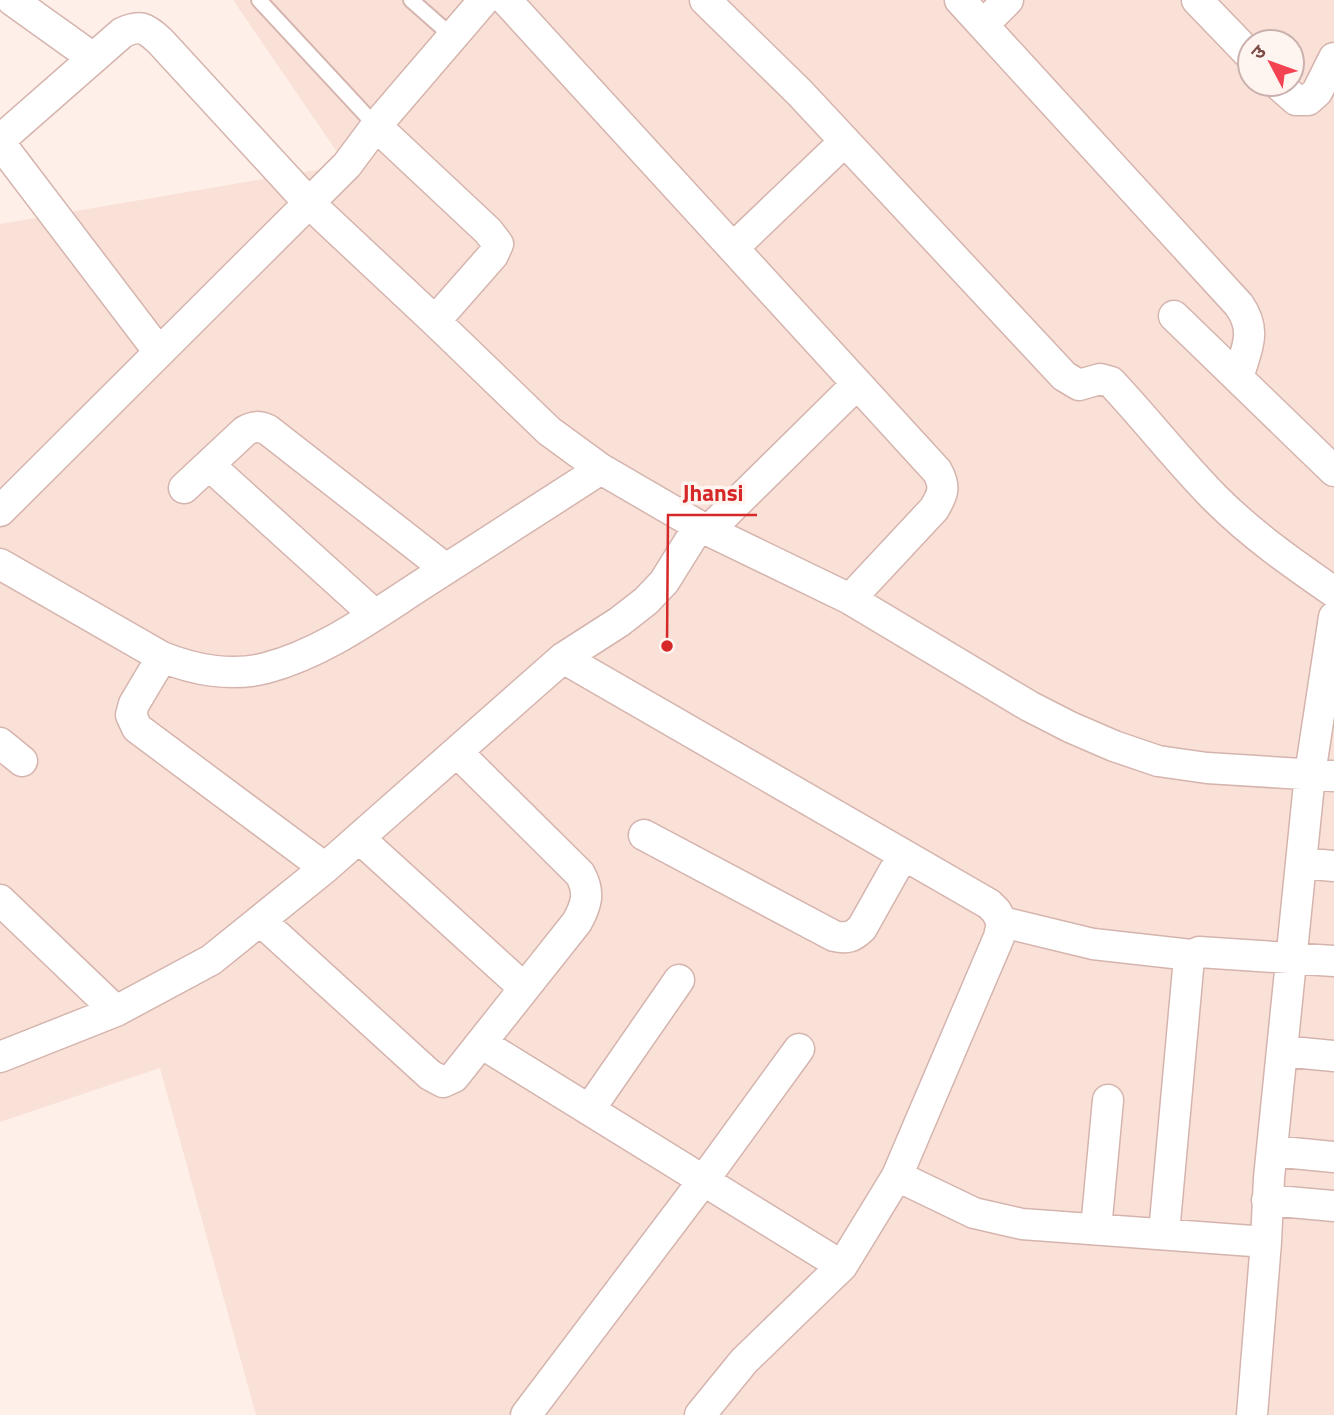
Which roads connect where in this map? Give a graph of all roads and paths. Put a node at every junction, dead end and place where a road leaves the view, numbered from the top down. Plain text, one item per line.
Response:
1 (12, 0) edge
2 (259, 0) edge
3 (411, 0) edge
4 (484, 0) edge
5 (506, 0) edge
6 (705, 0) edge
7 (960, 0) edge
8 (1008, 0) edge
9 (1197, 0) edge
10 (983, 25) junction
11 (453, 37) junction
12 (1236, 40) edge
13 (93, 58) junction
14 (1334, 58) edge
15 (1294, 98) edge
16 (376, 126) junction
17 (0, 141) edge
18 (845, 141) junction
19 (309, 203) junction
20 (733, 248) junction
21 (1174, 316) dead end
22 (435, 321) junction
23 (159, 352) junction
24 (1238, 378) junction
25 (857, 384) junction
26 (209, 465) junction
27 (601, 469) junction
28 (1334, 471) edge
29 (184, 488) dead end
30 (0, 511) edge
31 (704, 528) junction
32 (0, 564) edge
33 (446, 569) junction
34 (1334, 592) edge
35 (850, 599) junction
36 (375, 615) junction
37 (1333, 629) edge
38 (162, 657) junction
39 (563, 658) junction
40 (457, 752) junction
41 (1322, 775) edge
42 (644, 835) dead end
43 (359, 838) junction
44 (903, 855) junction
45 (1301, 863) junction
46 (1334, 866) edge
47 (325, 868) junction
48 (0, 900) edge
49 (261, 921) junction
50 (1002, 922) junction
51 (1191, 955) junction
52 (1292, 958) junction
53 (1334, 961) edge
54 (679, 980) dead end
55 (524, 988) junction
56 (116, 1012) junction
57 (481, 1043) junction
58 (799, 1049) dead end
59 (1282, 1051) junction
60 (1334, 1056) edge
61 (0, 1057) edge
62 (1108, 1100) dead end
63 (589, 1110) junction
64 (1272, 1151) junction
65 (1334, 1157) edge
66 (897, 1176) junction
67 (703, 1181) junction
68 (1267, 1200) junction
69 (1334, 1206) edge
70 (1096, 1229) junction
71 (1164, 1233) junction
72 (1266, 1242) junction
73 (842, 1266) junction
74 (526, 1415) edge
75 (700, 1415) edge
76 (1252, 1415) edge

1 - 13 street
2 - 16 lane
3 - 11 lane
4 - 11 street
5 - 20 street
6 - 18 street
7 - 10 street
8 - 10 street
9 - 12 street
10 - 24 street
11 - 16 street
13 - 17 street
13 - 19 street
14 - 15 street
16 - 19 street
16 - 22 street
17 - 23 street
18 - 20 street
18 - 34 street
19 - 22 street
19 - 23 street
20 - 25 street
21 - 24 street
22 - 27 street
23 - 30 street
24 - 28 street
25 - 31 street
25 - 35 street
26 - 29 street
26 - 33 street
26 - 36 street
27 - 31 street
27 - 33 street
31 - 35 street
31 - 39 street
32 - 38 street
33 - 36 street
35 - 41 street
36 - 38 street
37 - 41 street
38 - 47 street
39 - 40 street
39 - 44 street
40 - 43 street
40 - 55 street
41 - 45 street
42 - 44 street
43 - 47 street
43 - 55 street
44 - 50 street
45 - 46 street
45 - 52 street
47 - 49 street
48 - 56 street
49 - 56 street
49 - 57 street
50 - 51 street
50 - 66 street
51 - 52 street
51 - 71 street
52 - 53 street
52 - 59 street
54 - 63 street
55 - 57 street
56 - 61 street
57 - 63 street
58 - 67 street
59 - 60 street
59 - 64 street
62 - 70 street
63 - 67 street
64 - 65 street
64 - 68 street
66 - 70 street
66 - 73 street
67 - 73 street
67 - 74 street
68 - 69 street
68 - 72 street
70 - 71 street
71 - 72 street
72 - 76 street
73 - 75 street

